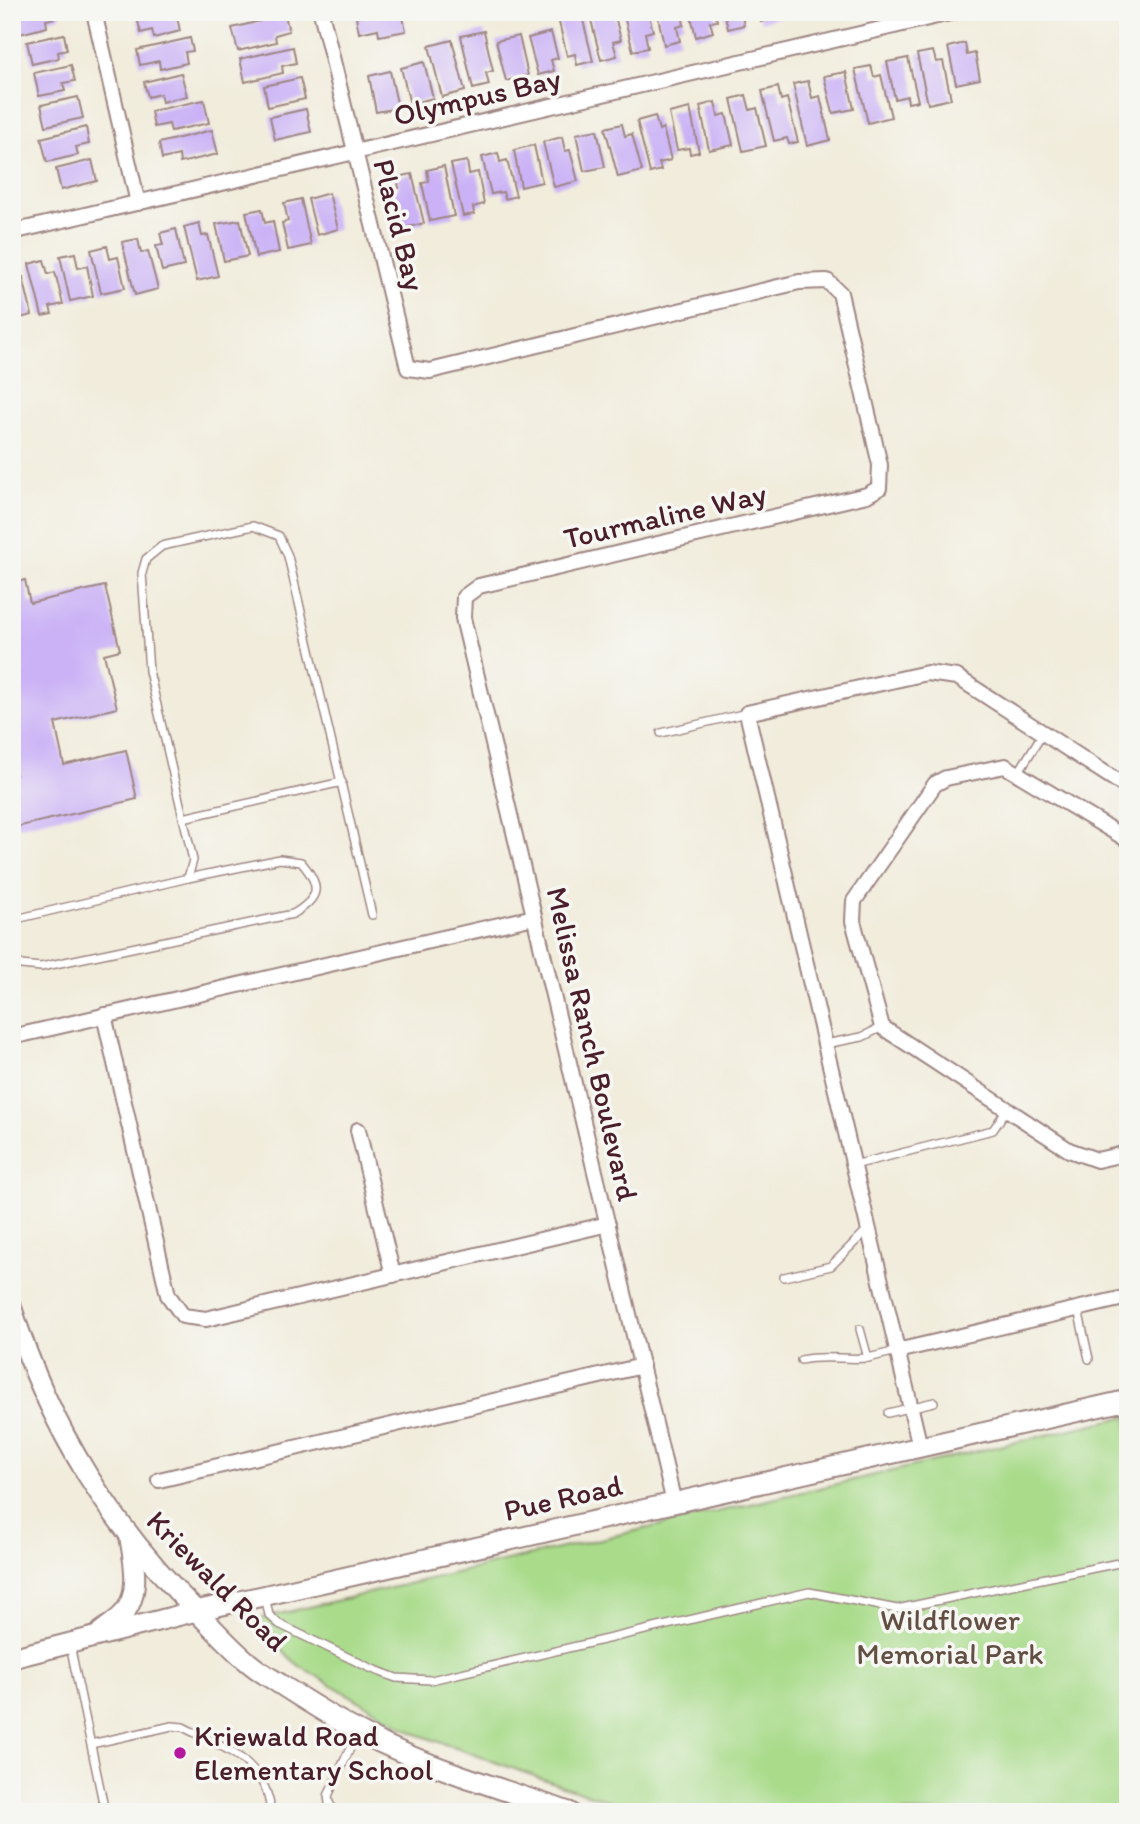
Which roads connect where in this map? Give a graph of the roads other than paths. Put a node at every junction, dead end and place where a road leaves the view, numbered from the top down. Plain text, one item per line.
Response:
1 (94, 12) edge
2 (321, 12) edge
3 (954, 12) edge
4 (354, 152) junction
5 (138, 203) junction
6 (12, 232) edge
7 (879, 488) joint
8 (464, 597) joint
9 (747, 713) junction
10 (662, 733) dead end
11 (1043, 733) junction
12 (1018, 773) junction
13 (342, 782) junction
14 (1128, 788) edge
15 (183, 818) junction
16 (1128, 840) edge
17 (187, 878) junction
18 (372, 915) dead end
19 (534, 916) junction
20 (12, 920) edge
21 (12, 957) edge
22 (104, 1016) junction
23 (882, 1027) junction
24 (12, 1037) edge
25 (825, 1044) junction
26 (1007, 1109) junction
27 (358, 1130) dead end
28 (1128, 1153) edge
29 (853, 1165) junction
30 (608, 1224) junction
31 (868, 1229) junction
32 (393, 1275) junction
33 (784, 1277) dead end
34 (1128, 1297) edge
35 (12, 1309) edge
36 (1078, 1309) junction
37 (860, 1329) dead end
38 (897, 1351) junction
39 (868, 1359) junction
40 (1089, 1359) dead end
41 (801, 1360) dead end
42 (642, 1366) junction
43 (1128, 1400) edge
44 (934, 1402) dead end
45 (911, 1408) junction
46 (888, 1413) dead end
47 (920, 1447) junction
48 (159, 1480) dead end
49 (674, 1503) junction
50 (129, 1538) junction
51 (1128, 1561) edge
52 (265, 1596) junction
53 (196, 1611) junction
54 (96, 1636) junction
55 (70, 1643) junction
56 (12, 1658) edge
57 (358, 1731) junction
58 (91, 1744) junction
59 (105, 1812) edge
60 (271, 1812) edge
61 (335, 1812) edge
62 (569, 1812) edge

1 - 5 street
2 - 4 street, Placid Bay
3 - 4 street, Olympus Bay
4 - 5 street, Olympus Bay
4 - 7 street, Placid Bay
5 - 6 street, Olympus Bay
7 - 8 street, Tourmaline Way
8 - 19 street, Melissa Ranch Boulevard
9 - 10 lane
9 - 11 street
9 - 25 street
11 - 12 lane
11 - 14 street
12 - 16 street
12 - 23 street
13 - 15 lane
13 - 15 lane
13 - 18 lane
15 - 17 lane
17 - 20 lane
17 - 21 lane
19 - 22 street
19 - 30 street, Melissa Ranch Boulevard
22 - 24 street
22 - 32 street
23 - 25 lane
23 - 26 street
25 - 29 street
26 - 28 street
26 - 29 lane
27 - 32 street
29 - 31 street
30 - 32 street
30 - 42 street, Melissa Ranch Boulevard
31 - 33 lane
31 - 38 street
34 - 36 street
35 - 50 street, Kriewald Road
36 - 38 street
36 - 40 lane
37 - 39 lane
38 - 39 lane
38 - 45 street
39 - 41 lane
42 - 48 street
42 - 49 street, Melissa Ranch Boulevard
43 - 47 street, Pue Road
44 - 45 lane
45 - 46 lane
45 - 47 street
47 - 49 street, Pue Road
49 - 52 street, Pue Road
50 - 53 street, Kriewald Road
50 - 54 street
51 - 52 lane
52 - 53 street, Pue Road
53 - 54 street, Pue Road
53 - 57 street, Kriewald Road
54 - 55 street, Pue Road
55 - 56 street, Pue Road
55 - 58 lane
57 - 61 lane
57 - 62 street, Kriewald Road
58 - 59 lane
58 - 60 lane

